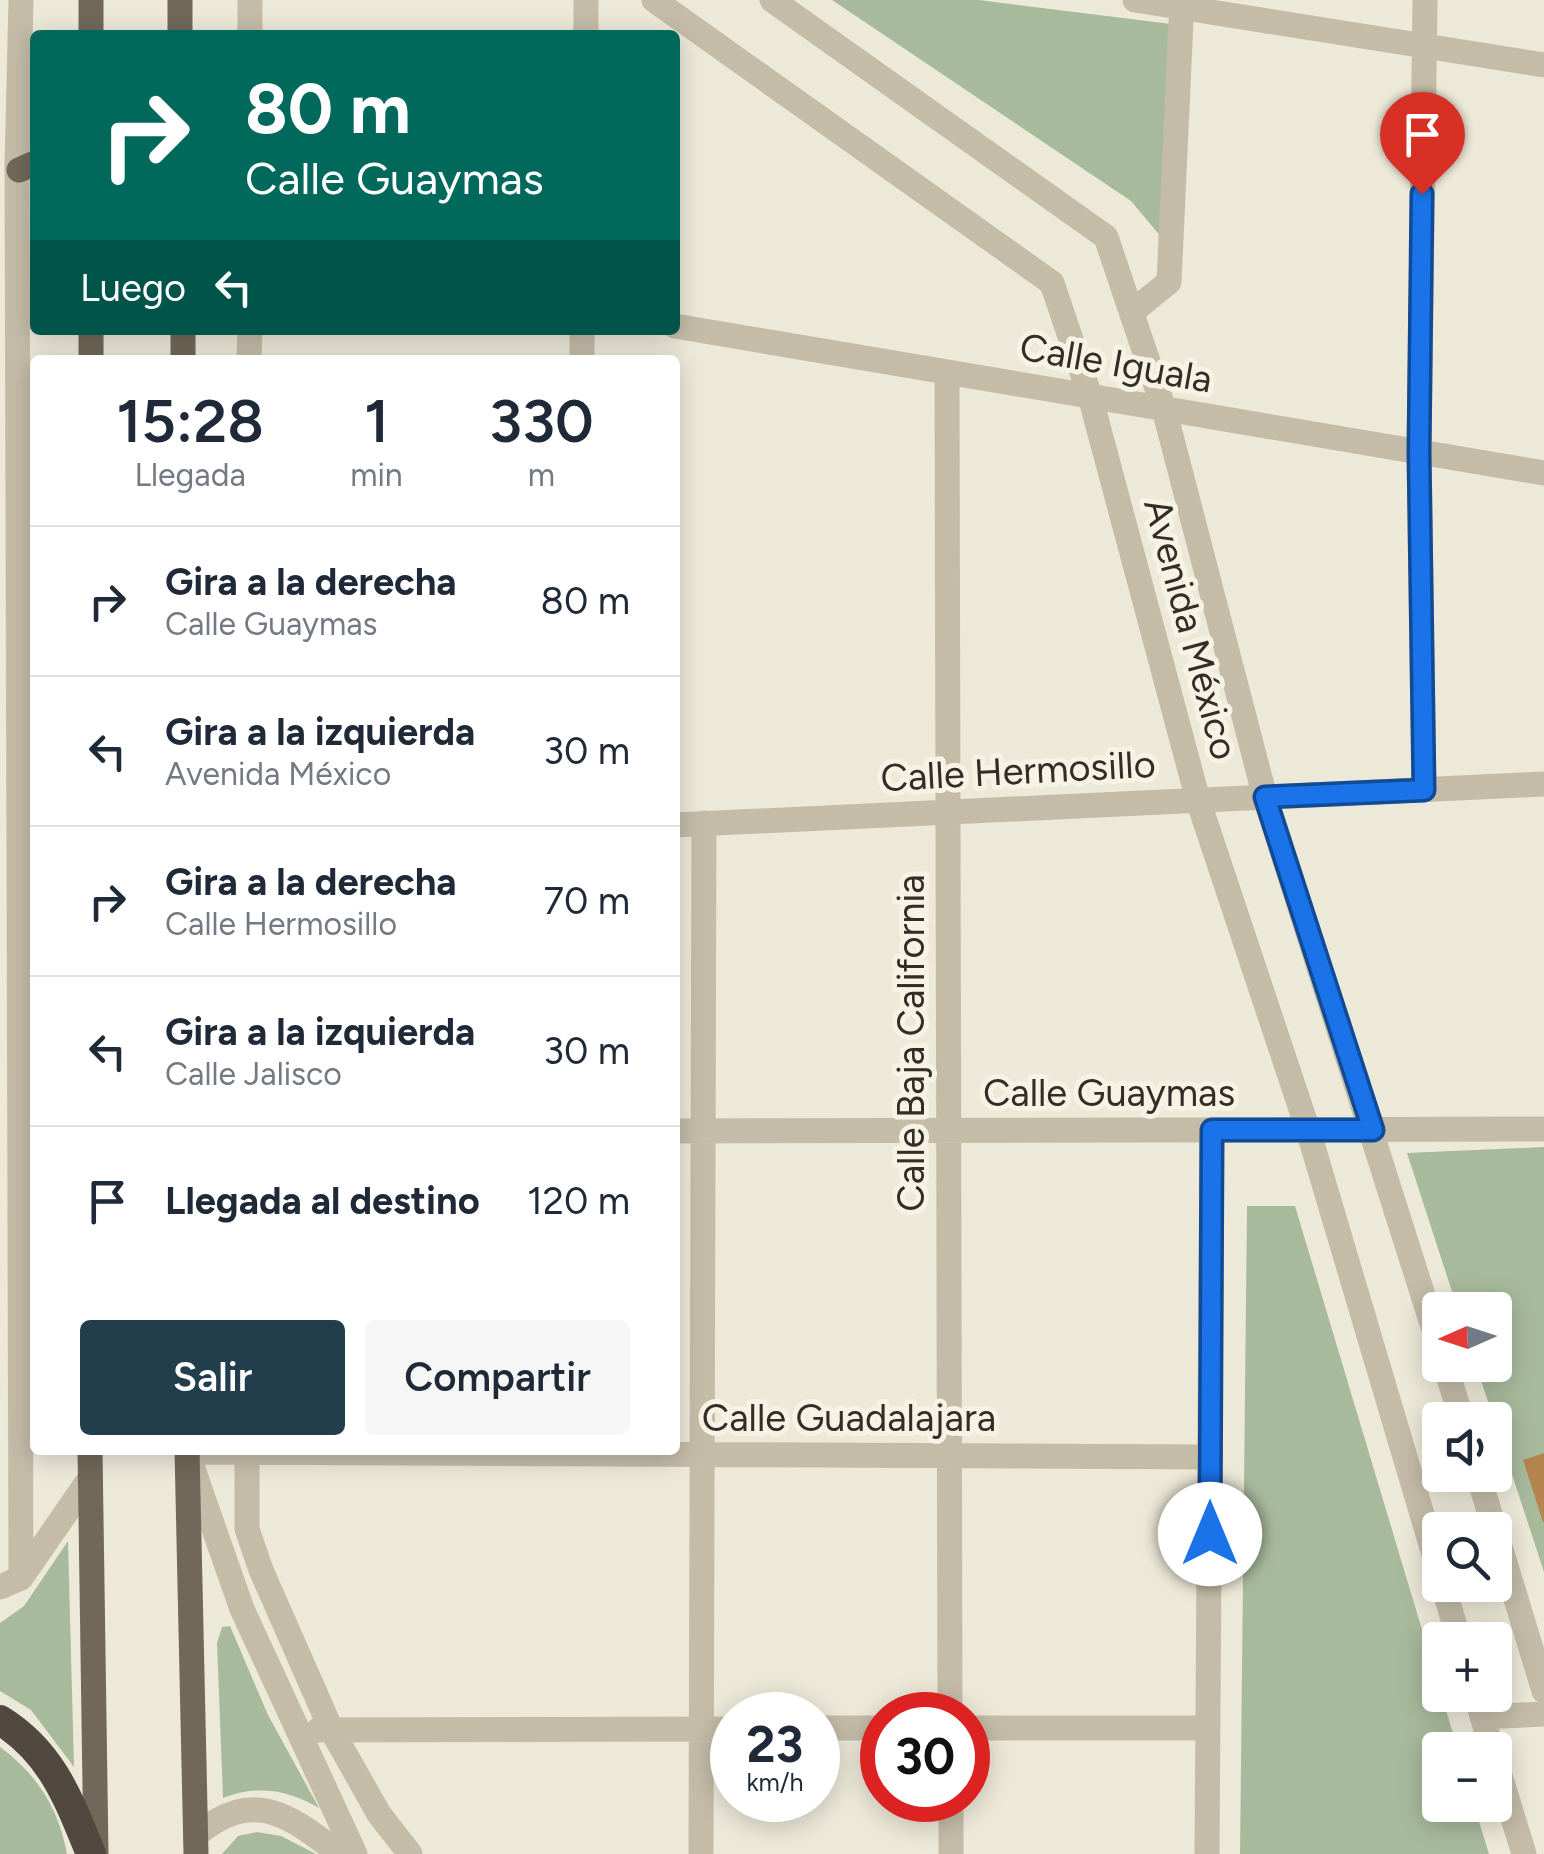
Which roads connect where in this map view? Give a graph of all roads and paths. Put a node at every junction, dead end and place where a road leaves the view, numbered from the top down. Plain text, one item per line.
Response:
1 (21, 0) edge
2 (91, 0) edge
3 (180, 0) edge
4 (250, 0) edge
5 (586, 0) edge
6 (654, 0) edge
7 (772, 0) edge
8 (1135, 0) edge
9 (1426, 0) edge
10 (1182, 4) edge
11 (91, 30) edge
12 (180, 30) edge
13 (250, 30) edge
14 (586, 30) edge
15 (1424, 46) junction
16 (1544, 65) edge
17 (22, 168) edge
18 (1132, 312) junction
19 (680, 327) edge
20 (946, 372) junction
21 (1090, 396) junction
22 (1164, 409) junction
23 (1419, 452) junction
24 (1544, 473) edge
25 (1544, 784) edge
26 (1424, 790) junction
27 (1265, 797) junction
28 (1198, 800) junction
29 (18, 804) edge
30 (950, 812) junction
31 (704, 823) junction
32 (680, 824) edge
33 (948, 1130) junction
34 (1212, 1130) junction
35 (1308, 1130) junction
36 (1373, 1130) junction
37 (1544, 1130) edge
38 (680, 1131) edge
39 (703, 1131) junction
40 (10, 1150) edge
41 (1423, 1292) edge
42 (680, 1454) edge
43 (702, 1454) junction
44 (90, 1455) edge
45 (187, 1455) edge
46 (188, 1455) edge
47 (247, 1455) edge
48 (948, 1456) junction
49 (1210, 1457) junction
50 (90, 1478) junction
51 (1422, 1514) edge
52 (10, 1582) edge
53 (1512, 1586) edge
54 (1544, 1691) edge
55 (950, 1692) edge
56 (1512, 1710) edge
57 (1544, 1714) edge
58 (0, 1720) edge
59 (990, 1728) edge
60 (1208, 1728) junction
61 (701, 1729) junction
62 (710, 1729) edge
63 (296, 1730) junction
64 (332, 1730) junction
65 (1512, 1815) edge
66 (951, 1822) edge
67 (196, 1844) edge
68 (94, 1854) edge
69 (340, 1854) edge
70 (356, 1854) edge
71 (410, 1854) edge
72 (701, 1854) edge
73 (951, 1854) edge
74 (1207, 1854) edge
75 (1524, 1854) edge

1 - 17 street
2 - 11 main road
3 - 12 main road
4 - 13 street
5 - 14 street
6 - 21 street, Avenida México
7 - 18 street, Avenida México
8 - 10 street
9 - 15 street
10 - 15 street
10 - 18 street
15 - 16 street
15 - 23 street
17 - 29 street
18 - 22 street, Avenida México
19 - 20 street, Calle Iguala
20 - 21 street, Calle Iguala
20 - 30 street, Calle Baja California
21 - 22 street, Calle Iguala
21 - 28 street, Avenida México
22 - 23 street, Calle Iguala
22 - 27 street, Avenida México
23 - 24 street, Calle Iguala
23 - 26 street
25 - 26 street, Calle Hermosillo
26 - 27 street, Calle Hermosillo
27 - 28 street, Calle Hermosillo
27 - 36 street, Avenida México
28 - 30 street, Calle Hermosillo
28 - 35 street, Avenida México
29 - 40 street
30 - 31 street, Calle Hermosillo
30 - 33 street, Calle Baja California
31 - 32 street, Calle Hermosillo
31 - 39 street
33 - 34 street, Calle Guaymas
33 - 39 street, Calle Guaymas
33 - 48 street, Calle Baja California
34 - 35 street, Calle Guaymas
34 - 49 street
35 - 36 street, Calle Guaymas
35 - 51 street, Avenida México
36 - 37 street, Calle Guaymas
36 - 41 street, Avenida México
38 - 39 street, Calle Guaymas
39 - 43 street
40 - 52 street
42 - 43 street, Calle Guadalajara
43 - 48 street, Calle Guadalajara
43 - 61 street
44 - 50 main road
45 - 67 main road
46 - 63 street
47 - 64 street
48 - 49 street, Calle Guadalajara
48 - 55 street, Calle Baja California
49 - 60 street
50 - 52 street
50 - 68 main road
53 - 54 street
56 - 57 street
58 - 68 highway
59 - 60 street
60 - 74 street
61 - 62 street
61 - 64 street
61 - 72 street
63 - 64 street
63 - 70 street
64 - 71 street
65 - 75 street
66 - 73 street
67 - 69 street

